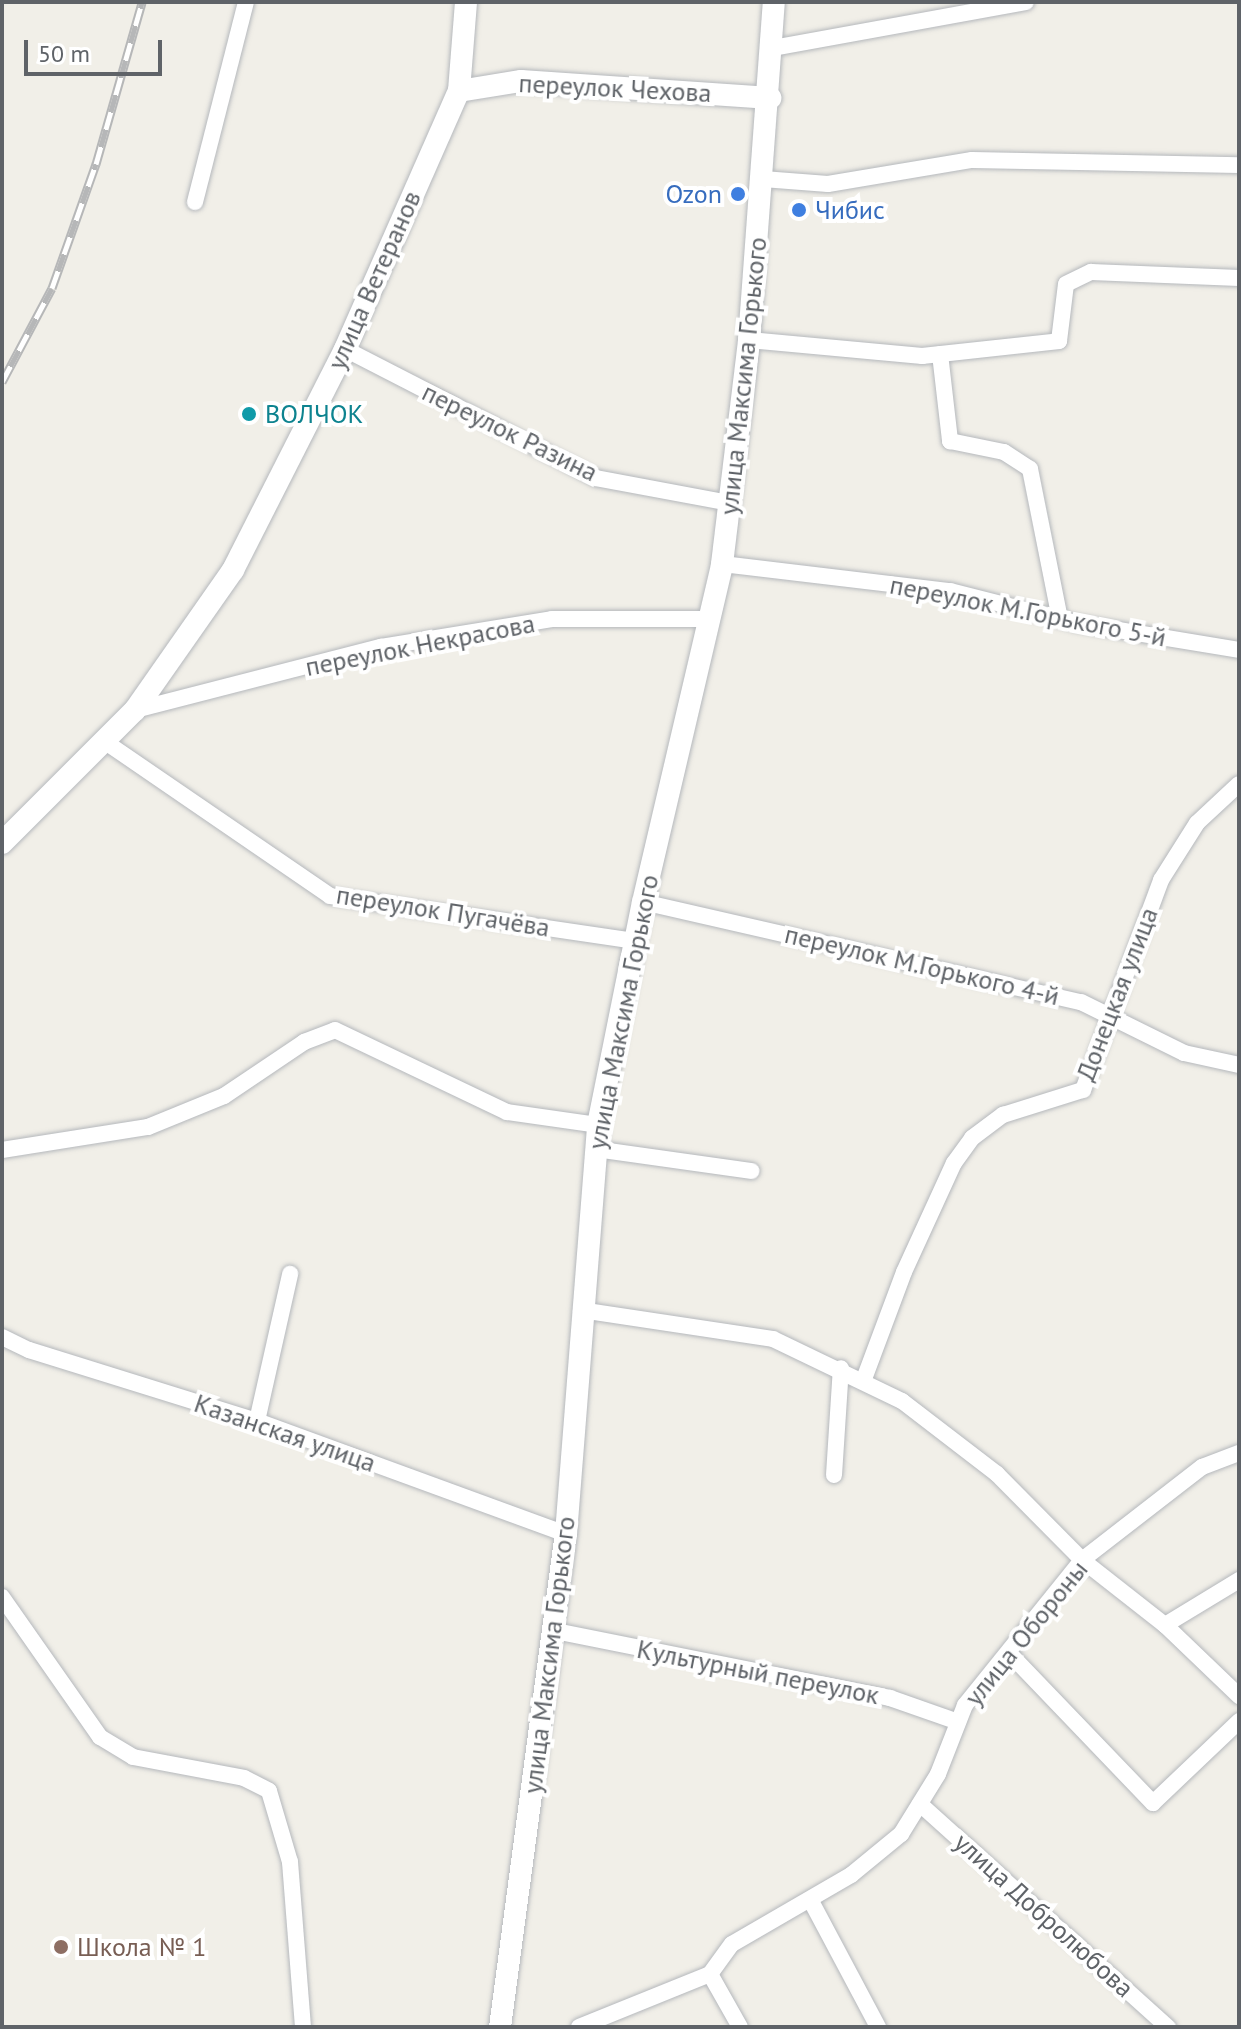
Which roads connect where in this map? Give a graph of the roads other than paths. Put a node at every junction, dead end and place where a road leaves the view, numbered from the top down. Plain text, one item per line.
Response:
1 (246, 2) edge
2 (466, 2) edge
3 (774, 2) edge
4 (1026, 2) edge
5 (773, 48) junction
6 (459, 91) junction
7 (770, 98) junction
8 (1239, 165) edge
9 (763, 179) junction
10 (195, 202) dead end
11 (1239, 278) edge
12 (749, 340) junction
13 (345, 349) junction
14 (940, 354) junction
15 (730, 503) junction
16 (722, 564) junction
17 (710, 619) junction
18 (1060, 619) junction
19 (1239, 650) edge
20 (135, 710) junction
21 (104, 741) junction
22 (1239, 784) edge
23 (2, 843) edge
24 (643, 902) junction
25 (635, 941) junction
26 (1109, 1019) junction
27 (1239, 1065) edge
28 (598, 1125) junction
29 (595, 1149) junction
30 (2, 1150) edge
31 (751, 1171) dead end
32 (290, 1274) dead end
33 (581, 1310) junction
34 (2, 1337) edge
35 (841, 1368) junction
36 (864, 1379) junction
37 (257, 1421) junction
38 (1239, 1453) edge
39 (834, 1475) dead end
40 (566, 1534) junction
41 (1082, 1560) junction
42 (1239, 1580) edge
43 (2, 1597) edge
44 (1165, 1625) junction
45 (555, 1631) junction
46 (1009, 1653) junction
47 (1239, 1696) edge
48 (1239, 1721) edge
49 (958, 1722) junction
50 (920, 1804) junction
51 (811, 1901) junction
52 (710, 1974) junction
53 (303, 2027) edge
54 (500, 2027) edge
55 (579, 2027) edge
56 (740, 2027) edge
57 (878, 2027) edge
58 (1168, 2027) edge

1 - 10 street
2 - 6 street, улица Ветеранов
3 - 5 street, улица Максима Горького
4 - 5 street
5 - 7 street, улица Максима Горького
6 - 7 street, переулок Чехова
6 - 13 street, улица Ветеранов
7 - 9 street, улица Максима Горького
8 - 9 street
9 - 12 street, улица Максима Горького
11 - 14 street
12 - 14 street
12 - 15 street, улица Максима Горького
13 - 15 street, переулок Разина
13 - 20 street, улица Ветеранов
14 - 18 street
15 - 16 street, улица Максима Горького
16 - 17 street, улица Максима Горького
16 - 18 street, переулок М.Горького 5-й
17 - 20 street, переулок Некрасова
17 - 24 street, улица Максима Горького
18 - 19 street, переулок М.Горького 5-й
20 - 21 street, улица Ветеранов
21 - 23 street, улица Ветеранов
21 - 25 street, переулок Пугачёва
22 - 26 street, Донецкая улица
24 - 25 street, улица Максима Горького
24 - 26 street, переулок М.Горького 4-й
25 - 28 street, улица Максима Горького
26 - 27 street, переулок М.Горького 4-й
26 - 36 street, Донецкая улица
28 - 29 street, улица Максима Горького
28 - 30 street
29 - 31 street
29 - 33 street, улица Максима Горького
32 - 37 street
33 - 35 street
33 - 40 street, улица Максима Горького
34 - 37 street, Казанская улица
35 - 36 street
35 - 39 street
36 - 41 street
37 - 40 street, Казанская улица
38 - 41 street, улица Обороны
40 - 45 street, улица Максима Горького
41 - 44 street
41 - 46 street, улица Обороны
42 - 44 street
43 - 53 street
44 - 47 street
45 - 49 street, Культурный переулок
45 - 54 street, улица Максима Горького
46 - 48 street
46 - 49 street, улица Обороны
49 - 50 street, улица Обороны
50 - 51 street, улица Обороны
50 - 58 street, улица Добролюбова
51 - 52 street, улица Обороны
51 - 57 street
52 - 55 street
52 - 56 street

